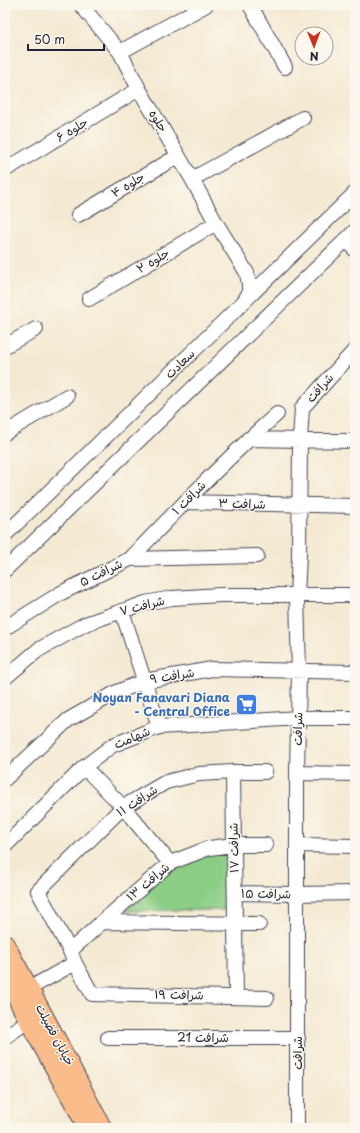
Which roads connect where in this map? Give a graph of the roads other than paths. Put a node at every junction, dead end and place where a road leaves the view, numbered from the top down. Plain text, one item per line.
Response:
1 (81, 5) edge
2 (206, 5) edge
3 (250, 5) edge
4 (120, 52) junction
5 (285, 67) dead end
6 (139, 89) junction
7 (303, 118) dead end
8 (178, 156) junction
9 (5, 170) edge
10 (192, 179) junction
11 (355, 193) edge
12 (78, 215) dead end
13 (216, 223) junction
14 (352, 240) edge
15 (247, 273) junction
16 (270, 276) junction
17 (89, 299) dead end
18 (243, 302) junction
19 (36, 329) dead end
20 (5, 346) edge
21 (355, 350) edge
22 (67, 396) dead end
23 (277, 414) dead end
24 (5, 434) edge
25 (248, 439) junction
26 (300, 440) junction
27 (355, 441) edge
28 (184, 502) junction
29 (299, 505) junction
30 (355, 506) edge
31 (7, 531) edge
32 (257, 556) dead end
33 (130, 559) junction
34 (5, 570) edge
35 (297, 595) junction
36 (355, 595) edge
37 (122, 611) junction
38 (5, 628) edge
39 (299, 672) junction
40 (355, 672) edge
41 (5, 678) edge
42 (144, 680) junction
43 (298, 718) junction
44 (355, 718) edge
45 (159, 727) junction
46 (84, 768) junction
47 (233, 772) junction
48 (266, 772) dead end
49 (297, 772) junction
50 (355, 774) edge
51 (5, 779) edge
52 (123, 807) junction
53 (234, 845) junction
54 (266, 845) dead end
55 (297, 845) junction
56 (5, 846) edge
57 (355, 846) edge
58 (170, 863) junction
59 (235, 893) junction
60 (355, 893) edge
61 (297, 894) junction
62 (102, 922) junction
63 (235, 924) junction
64 (260, 924) dead end
65 (5, 943) edge
66 (73, 957) junction
67 (5, 976) edge
68 (30, 988) junction
69 (236, 996) junction
70 (267, 998) dead end
71 (28, 1021) junction
72 (5, 1037) edge
73 (108, 1038) dead end
74 (298, 1038) junction
75 (87, 1128) edge
76 (103, 1128) edge
77 (297, 1128) edge

1 - 4 street, جلوه
2 - 4 street
3 - 5 street
4 - 6 street, جلوه
6 - 8 street, جلوه
6 - 9 street, جلوه ۶
7 - 10 street
8 - 10 street, جلوه
8 - 12 street, جلوه ۴
10 - 13 street, جلوه
11 - 16 street, سعادت
13 - 15 street, جلوه
13 - 17 street, جلوه ۲
14 - 34 street
15 - 16 street
15 - 18 street
16 - 18 street, سعادت
18 - 31 street, سعادت
19 - 20 street
21 - 26 street, شرافت
22 - 24 street
23 - 25 street, شرافت ۱
25 - 26 street
25 - 28 street, شرافت ۱
26 - 27 street
26 - 29 street, شرافت
28 - 29 street, شرافت ۳
28 - 33 street, شرافت ۱
29 - 30 street, شرافت ۳
29 - 35 street, شرافت
32 - 33 street, شرافت ۵
33 - 38 street, شرافت ۵
35 - 36 street, شرافت ۷
35 - 37 street, شرافت ۷
35 - 39 street, شرافت
37 - 41 street, شرافت ۷
37 - 42 street
39 - 40 street, شرافت ۹
39 - 42 street, شرافت ۹
39 - 43 street, شرافت
42 - 45 street
42 - 51 street, شرافت ۹
43 - 44 street, شهامت
43 - 45 street, شهامت
43 - 49 street, شرافت
45 - 46 street, شهامت
46 - 52 street
46 - 56 street, شهامت
47 - 48 street, شرافت ۱۱
47 - 52 street, شرافت ۱۱
47 - 53 street, شرافت ۱۷
49 - 50 street
49 - 55 street, شرافت
52 - 58 street
52 - 66 street, شرافت ۱۱
53 - 54 street, شرافت ۱۳
53 - 58 street, شرافت ۱۳
53 - 59 street, شرافت ۱۷
55 - 57 street
55 - 61 street, شرافت
58 - 62 street, شرافت ۱۳
59 - 61 street, شرافت ۱۵
59 - 63 street, شرافت ۱۷
60 - 61 street, شرافت ۱۵
61 - 74 street, شرافت
62 - 63 street
62 - 66 street, شرافت ۱۳
63 - 64 street
63 - 69 street, شرافت ۱۷
65 - 68 main road, خیابان فضیلت
66 - 68 street, شرافت ۱۳
66 - 69 street, شرافت ۱۹
67 - 71 main road, خیابان فضیلت
68 - 76 main road, خیابان فضیلت
69 - 70 street, شرافت ۱۹
71 - 72 street
71 - 75 main road, خیابان فضیلت
73 - 74 street, شرافت 21
74 - 77 street, شرافت

